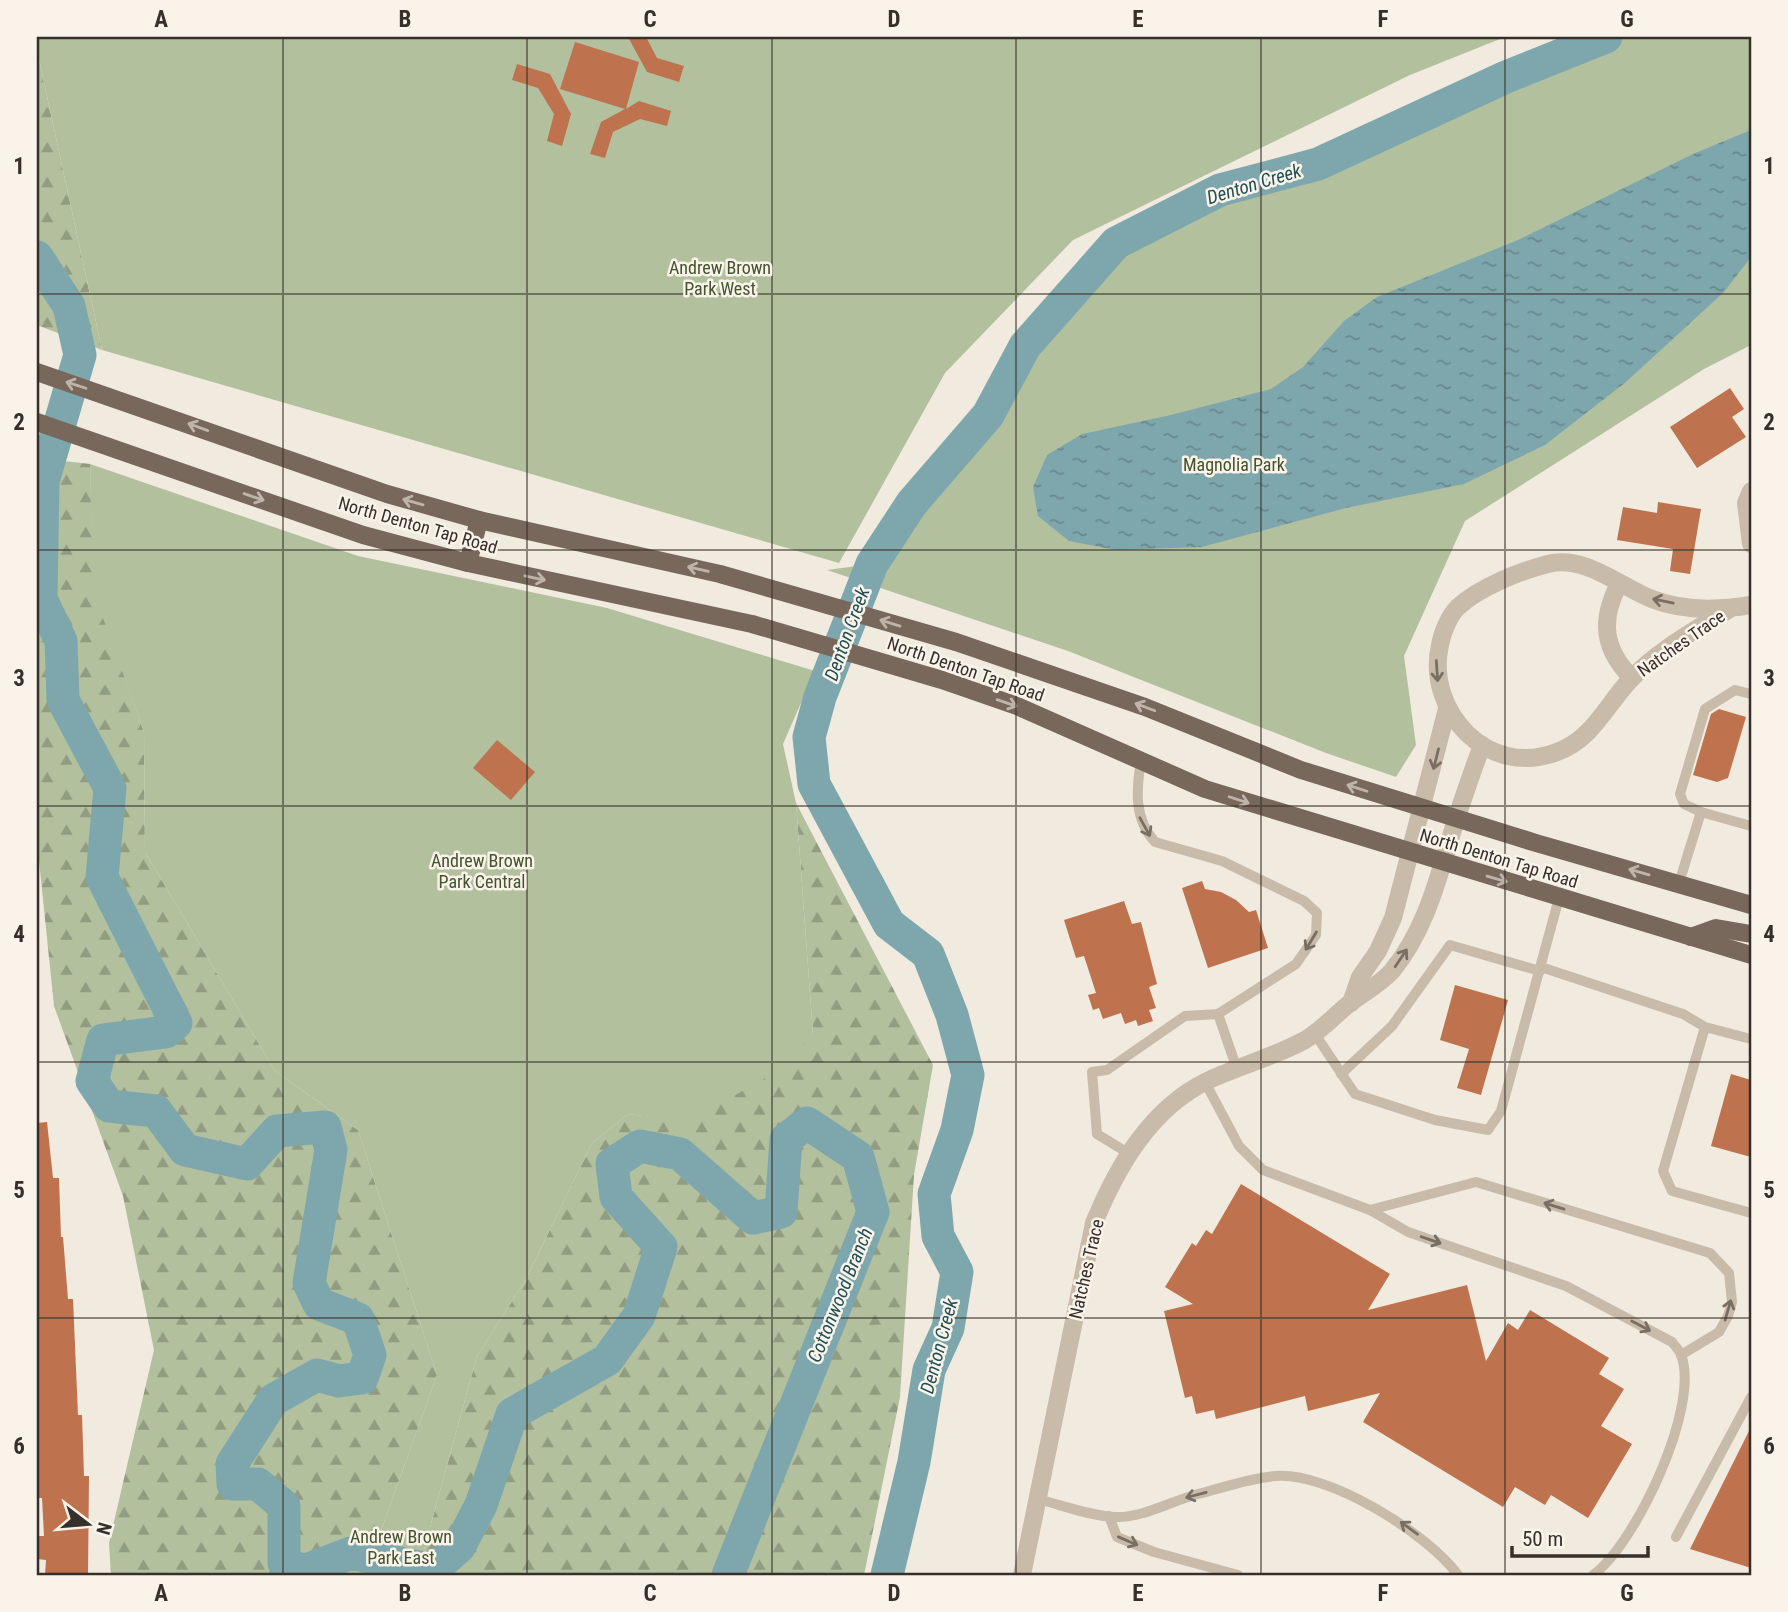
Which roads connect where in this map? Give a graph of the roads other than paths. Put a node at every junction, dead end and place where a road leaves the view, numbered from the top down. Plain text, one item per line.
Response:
1 (37, 372) edge
2 (37, 422) edge
3 (1751, 491) edge
4 (479, 520) junction
5 (1751, 544) edge
6 (468, 563) junction
7 (1619, 584) junction
8 (1751, 605) edge
9 (1731, 608) junction
10 (1632, 678) junction
11 (1751, 694) edge
12 (1447, 709) junction
13 (1482, 745) junction
14 (1141, 761) junction
15 (1423, 808) junction
16 (1701, 812) junction
17 (1456, 818) junction
18 (1751, 825) edge
19 (1410, 853) junction
20 (1443, 863) junction
21 (1679, 883) junction
22 (1559, 898) junction
23 (1751, 905) edge
24 (1751, 934) edge
25 (1691, 937) junction
26 (1751, 955) edge
27 (1540, 969) junction
28 (1351, 1003) junction
29 (1218, 1014) junction
30 (1705, 1027) junction
31 (1315, 1034) junction
32 (1751, 1039) edge
33 (1237, 1069) junction
34 (1341, 1073) junction
35 (1205, 1082) junction
36 (1128, 1153) junction
37 (1370, 1210) junction
38 (1751, 1213) edge
39 (1681, 1354) junction
40 (1751, 1397) edge
41 (1037, 1499) junction
42 (1109, 1516) junction
43 (1675, 1537) dead end
44 (1023, 1575) edge
45 (1238, 1575) edge
46 (1458, 1575) edge
47 (1593, 1575) edge

4 -> 1 main road, North Denton Tap Road
2 -> 6 main road, North Denton Tap Road
3 - 5 street
4 - 6 main road
15 -> 4 main road, North Denton Tap Road
6 -> 14 main road, North Denton Tap Road
9 -> 7 street, Natches Trace
7 - 10 street, Natches Trace
7 -> 12 street, Natches Trace
8 - 9 street, Natches Trace
9 - 10 street, Natches Trace
10 - 13 street, Natches Trace
11 - 16 lane
12 - 13 street, Natches Trace
12 -> 15 street, Natches Trace
13 - 17 street, Natches Trace
14 -> 19 main road, North Denton Tap Road
14 -> 29 lane
15 - 17 main road, North Denton Tap Road
15 - 19 street, Natches Trace
16 - 18 lane
16 - 21 lane
17 - 20 street, Natches Trace
21 -> 17 main road, North Denton Tap Road
19 - 20 main road, North Denton Tap Road
19 - 28 street, Natches Trace
20 -> 22 main road, North Denton Tap Road
28 -> 20 street, Natches Trace
21 - 23 main road, North Denton Tap Road
22 - 25 main road, North Denton Tap Road
22 - 27 lane
24 - 25 main road
25 - 26 main road, North Denton Tap Road
27 - 30 lane
27 - 34 lane
27 - 34 lane
28 - 31 street, Natches Trace
29 - 33 lane
29 - 36 lane
30 - 32 lane
30 - 38 lane
31 - 33 street, Natches Trace
31 - 34 lane
33 - 35 street, Natches Trace
35 - 36 street, Natches Trace
35 - 37 lane
36 - 41 street, Natches Trace
37 -> 39 lane
39 -> 37 lane
39 - 47 lane
40 - 43 lane
41 - 42 lane
41 - 44 street, Natches Trace
42 -> 45 lane
46 -> 42 lane

